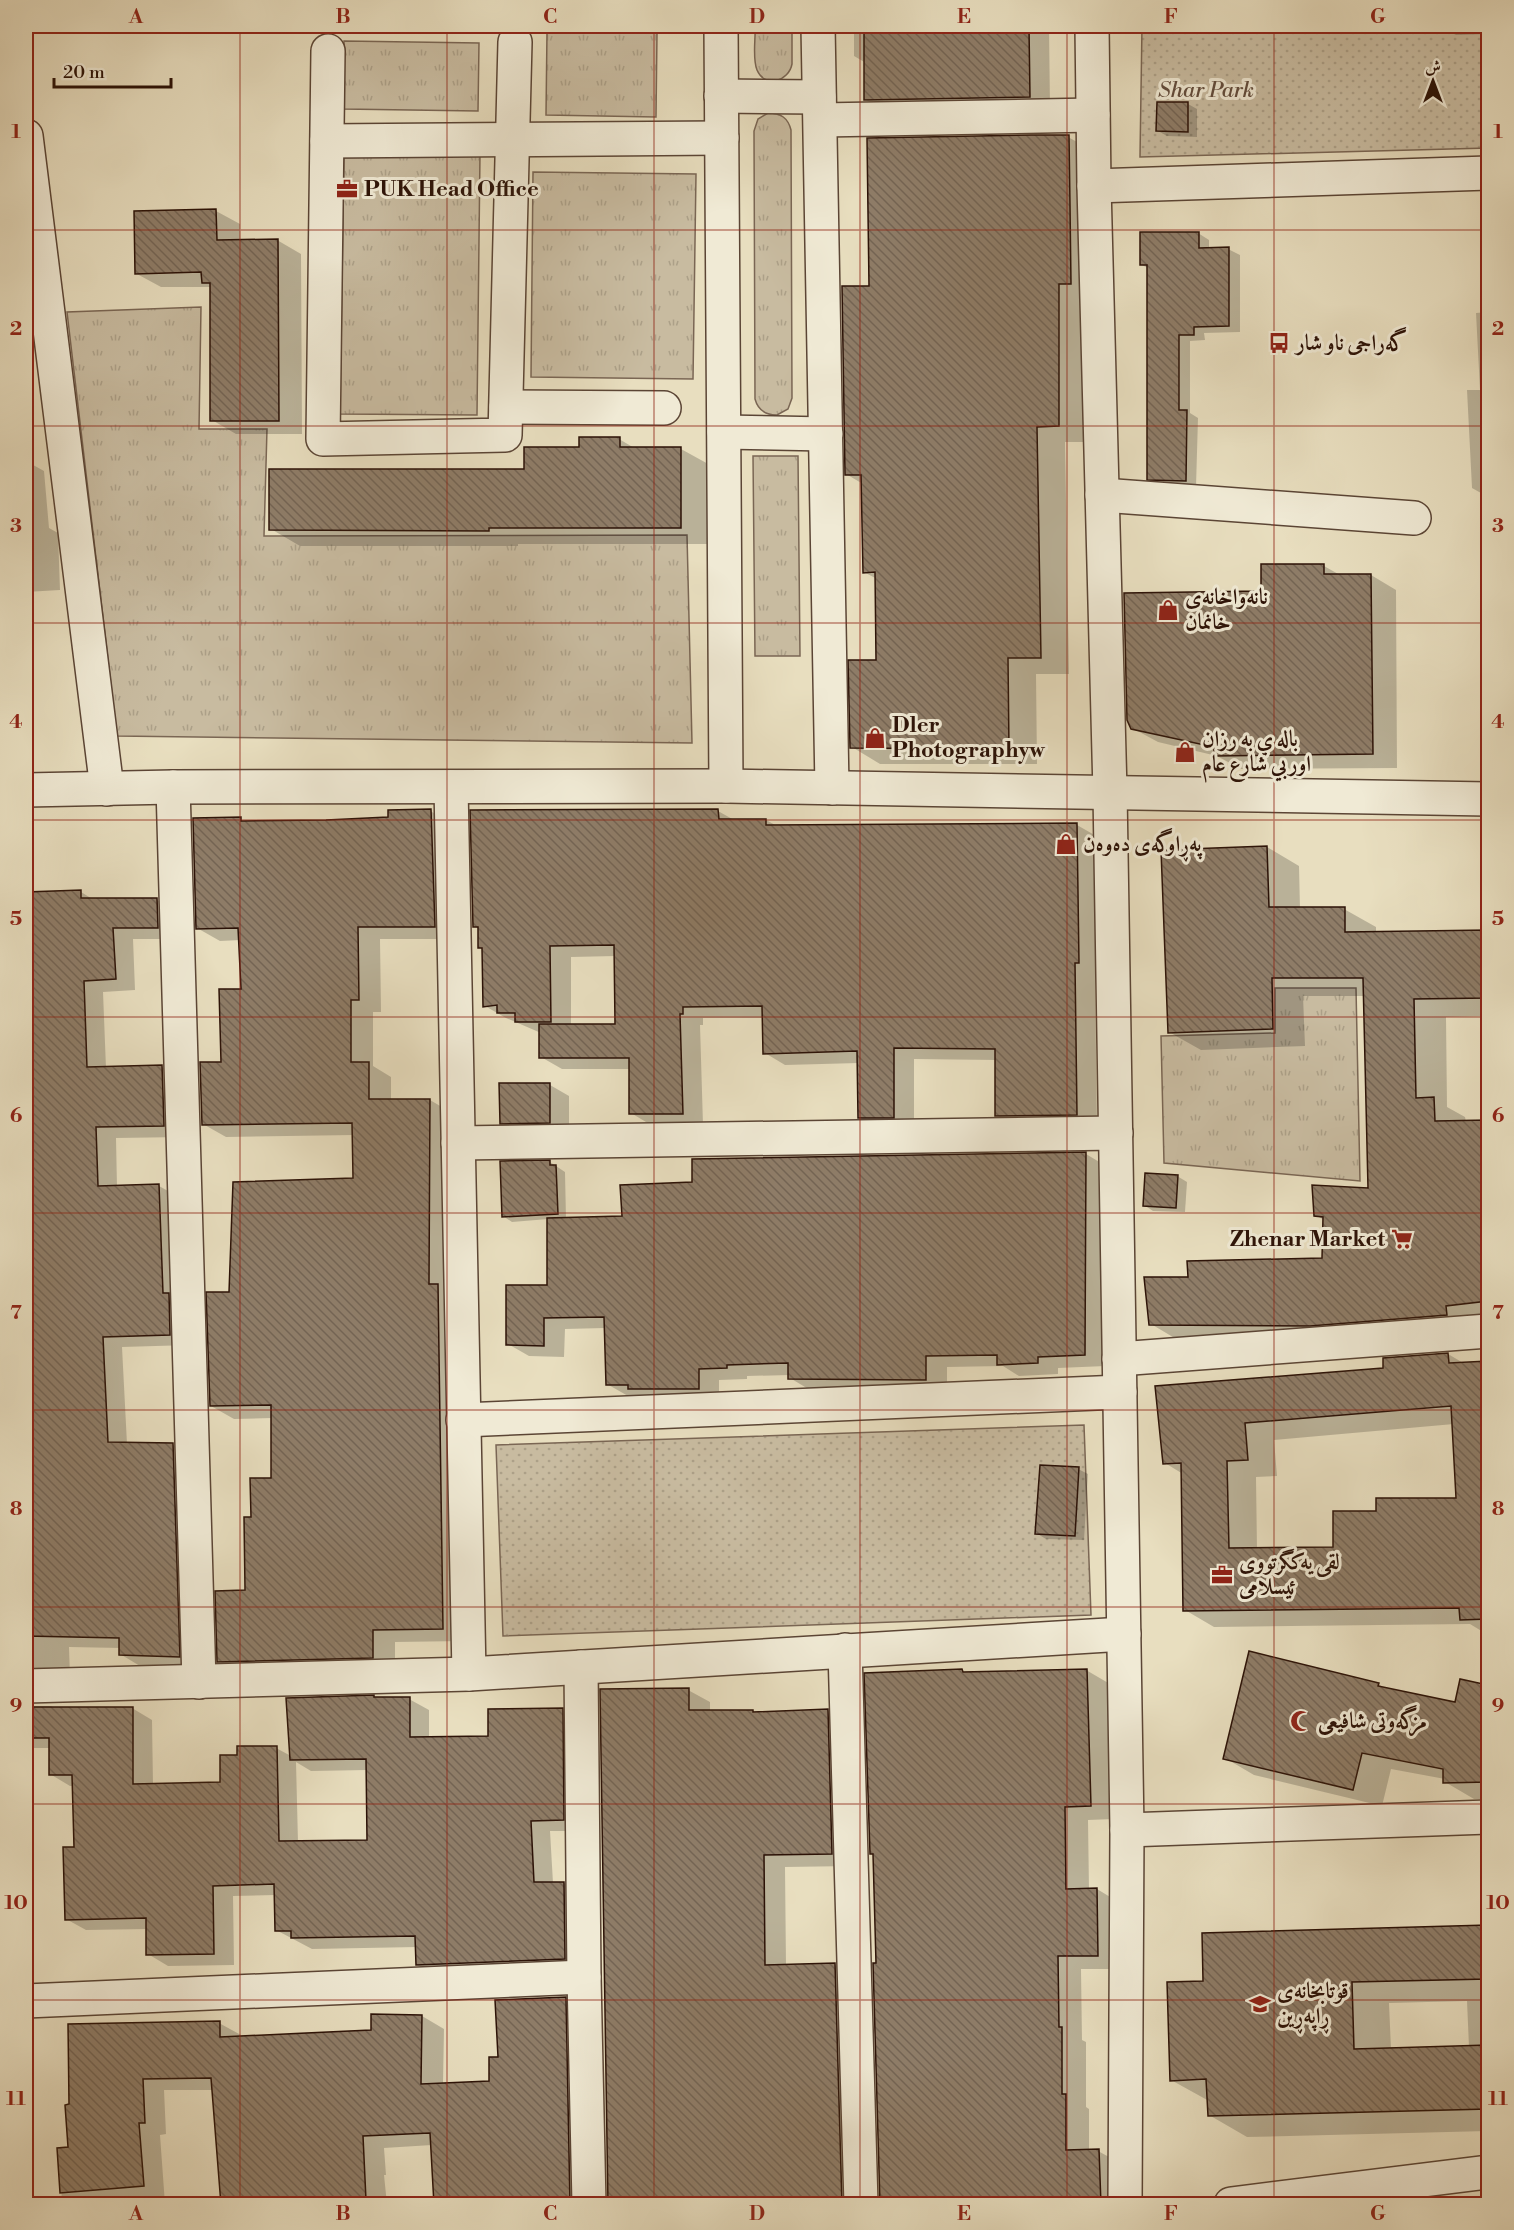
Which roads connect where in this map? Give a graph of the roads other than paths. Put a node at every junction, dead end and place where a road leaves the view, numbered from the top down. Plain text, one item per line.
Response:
1 (721, 26) edge
2 (818, 26) edge
3 (1092, 26) edge
4 (515, 42) dead end
5 (328, 51) dead end
6 (721, 96) junction
7 (820, 109) junction
8 (1093, 115) junction
9 (26, 136) edge
10 (722, 138) junction
11 (512, 139) junction
12 (327, 141) junction
13 (1488, 173) edge
14 (1094, 186) junction
15 (506, 407) junction
16 (664, 408) dead end
17 (724, 432) junction
18 (826, 434) junction
19 (1102, 495) junction
20 (1414, 518) dead end
21 (726, 786) junction
22 (173, 787) junction
23 (451, 788) junction
24 (832, 788) junction
25 (106, 789) junction
26 (26, 790) edge
27 (1110, 792) junction
28 (1488, 799) edge
29 (1116, 1133) junction
30 (458, 1143) junction
31 (1488, 1330) edge
32 (1119, 1359) junction
33 (1120, 1392) junction
34 (463, 1420) junction
35 (1124, 1634) junction
36 (845, 1650) junction
37 (581, 1667) junction
38 (469, 1674) junction
39 (199, 1682) junction
40 (26, 1686) edge
41 (1488, 1817) edge
42 (1127, 1830) junction
43 (584, 1977) junction
44 (26, 2001) edge
45 (1488, 2172) edge
46 (589, 2205) edge
47 (861, 2205) edge
48 (1125, 2205) edge
49 (1231, 2205) edge

1 - 6 street
2 - 7 street
3 - 8 street
4 - 11 street
5 - 12 street
6 - 7 street
6 - 10 street
7 - 8 street
7 - 18 street
8 - 14 street
9 - 25 street
10 - 11 street
10 - 17 street
11 - 12 street
11 - 15 street
12 - 15 street
13 - 14 street
14 - 19 street
15 - 16 street
17 - 18 street
17 - 21 street
18 - 24 street
19 - 20 street
19 - 27 street
21 - 23 street
21 - 24 street
22 - 23 street
22 - 25 street
22 - 39 street
23 - 30 street
24 - 27 street
25 - 26 street
27 - 28 street
27 - 29 street
29 - 30 street
29 - 32 street
30 - 34 street
31 - 32 street
32 - 33 street
33 - 34 street
33 - 35 street
34 - 38 street
35 - 36 street
35 - 42 street
36 - 37 street
36 - 47 street
37 - 38 street
37 - 43 street
38 - 39 street
39 - 40 street
41 - 42 street
42 - 48 street
43 - 44 street
43 - 46 street
45 - 49 street

